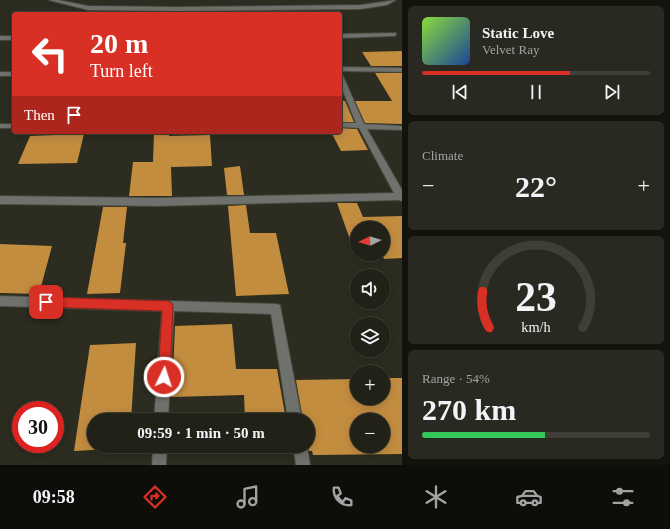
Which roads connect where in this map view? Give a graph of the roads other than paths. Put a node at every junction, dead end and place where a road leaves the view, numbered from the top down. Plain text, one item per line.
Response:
1 (52, 0) edge
2 (271, 0) edge
3 (394, 0) edge
4 (274, 8) junction
5 (300, 8) junction
6 (303, 12) edge
7 (394, 34) dead end
8 (342, 36) edge
9 (0, 38) edge
10 (12, 38) edge
11 (342, 69) edge
12 (402, 70) edge
13 (0, 74) edge
14 (12, 74) edge
15 (342, 81) edge
16 (342, 125) edge
17 (361, 125) junction
18 (0, 126) edge
19 (12, 126) edge
20 (402, 128) edge
21 (402, 197) edge
22 (0, 200) edge
23 (0, 301) edge
24 (168, 306) junction
25 (161, 413) edge
26 (294, 413) edge
27 (160, 453) edge
28 (301, 453) edge
29 (159, 465) edge
30 (303, 465) edge

1 - 4 street
2 - 4 street
3 - 5 street
4 - 5 street
5 - 6 street
7 - 8 street
9 - 10 street
11 - 12 street
13 - 14 street
15 - 17 street
16 - 17 street
17 - 20 street
17 - 21 street
18 - 19 street
21 - 22 street
23 - 24 street
24 - 25 street
24 - 26 street
27 - 29 street
28 - 30 street

